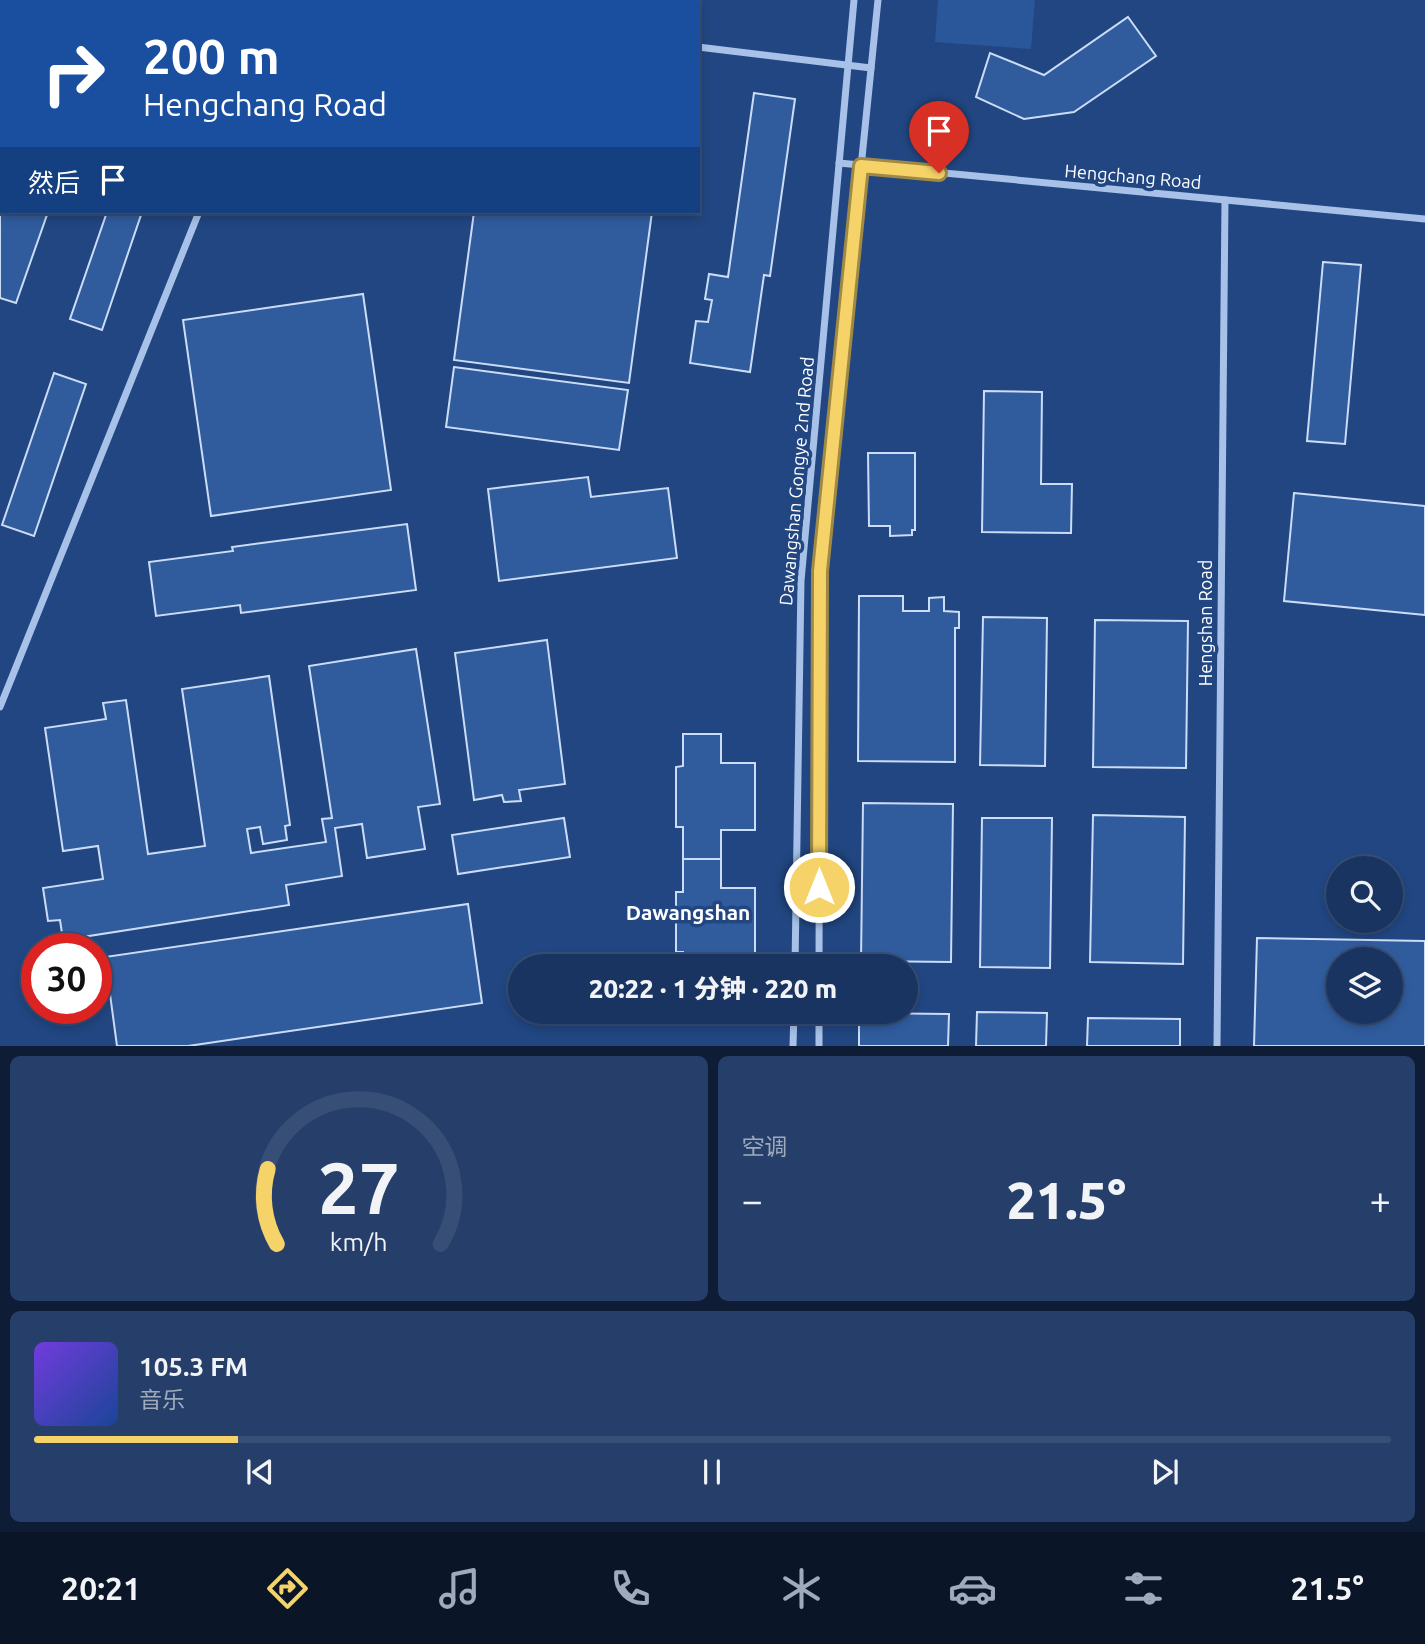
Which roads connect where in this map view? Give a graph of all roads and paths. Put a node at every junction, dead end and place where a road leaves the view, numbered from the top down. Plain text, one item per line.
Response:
1 (854, 0) edge
2 (878, 0) edge
3 (700, 47) edge
4 (848, 65) junction
5 (872, 68) junction
6 (839, 163) junction
7 (861, 166) junction
8 (1225, 201) junction
9 (198, 214) edge
10 (1425, 219) edge
11 (0, 707) edge
12 (794, 954) edge
13 (819, 954) edge
14 (794, 1024) edge
15 (819, 1024) edge
16 (793, 1045) edge
17 (818, 1045) edge
18 (1217, 1045) edge

1 - 4 street, Dawangshan Gongye 2nd Road
2 - 5 street, Dawangshan Gongye 2nd Road
3 - 4 street
4 - 5 street
4 - 6 street, Dawangshan Gongye 2nd Road
5 - 7 street, Dawangshan Gongye 2nd Road
6 - 7 street, Hengchang Road
6 - 12 street, Dawangshan Gongye 2nd Road
7 - 8 street, Hengchang Road
7 - 13 street, Dawangshan Gongye 2nd Road
8 - 10 street, Hengchang Road
8 - 18 street, Hengshan Road
9 - 11 street
14 - 16 street
15 - 17 street

